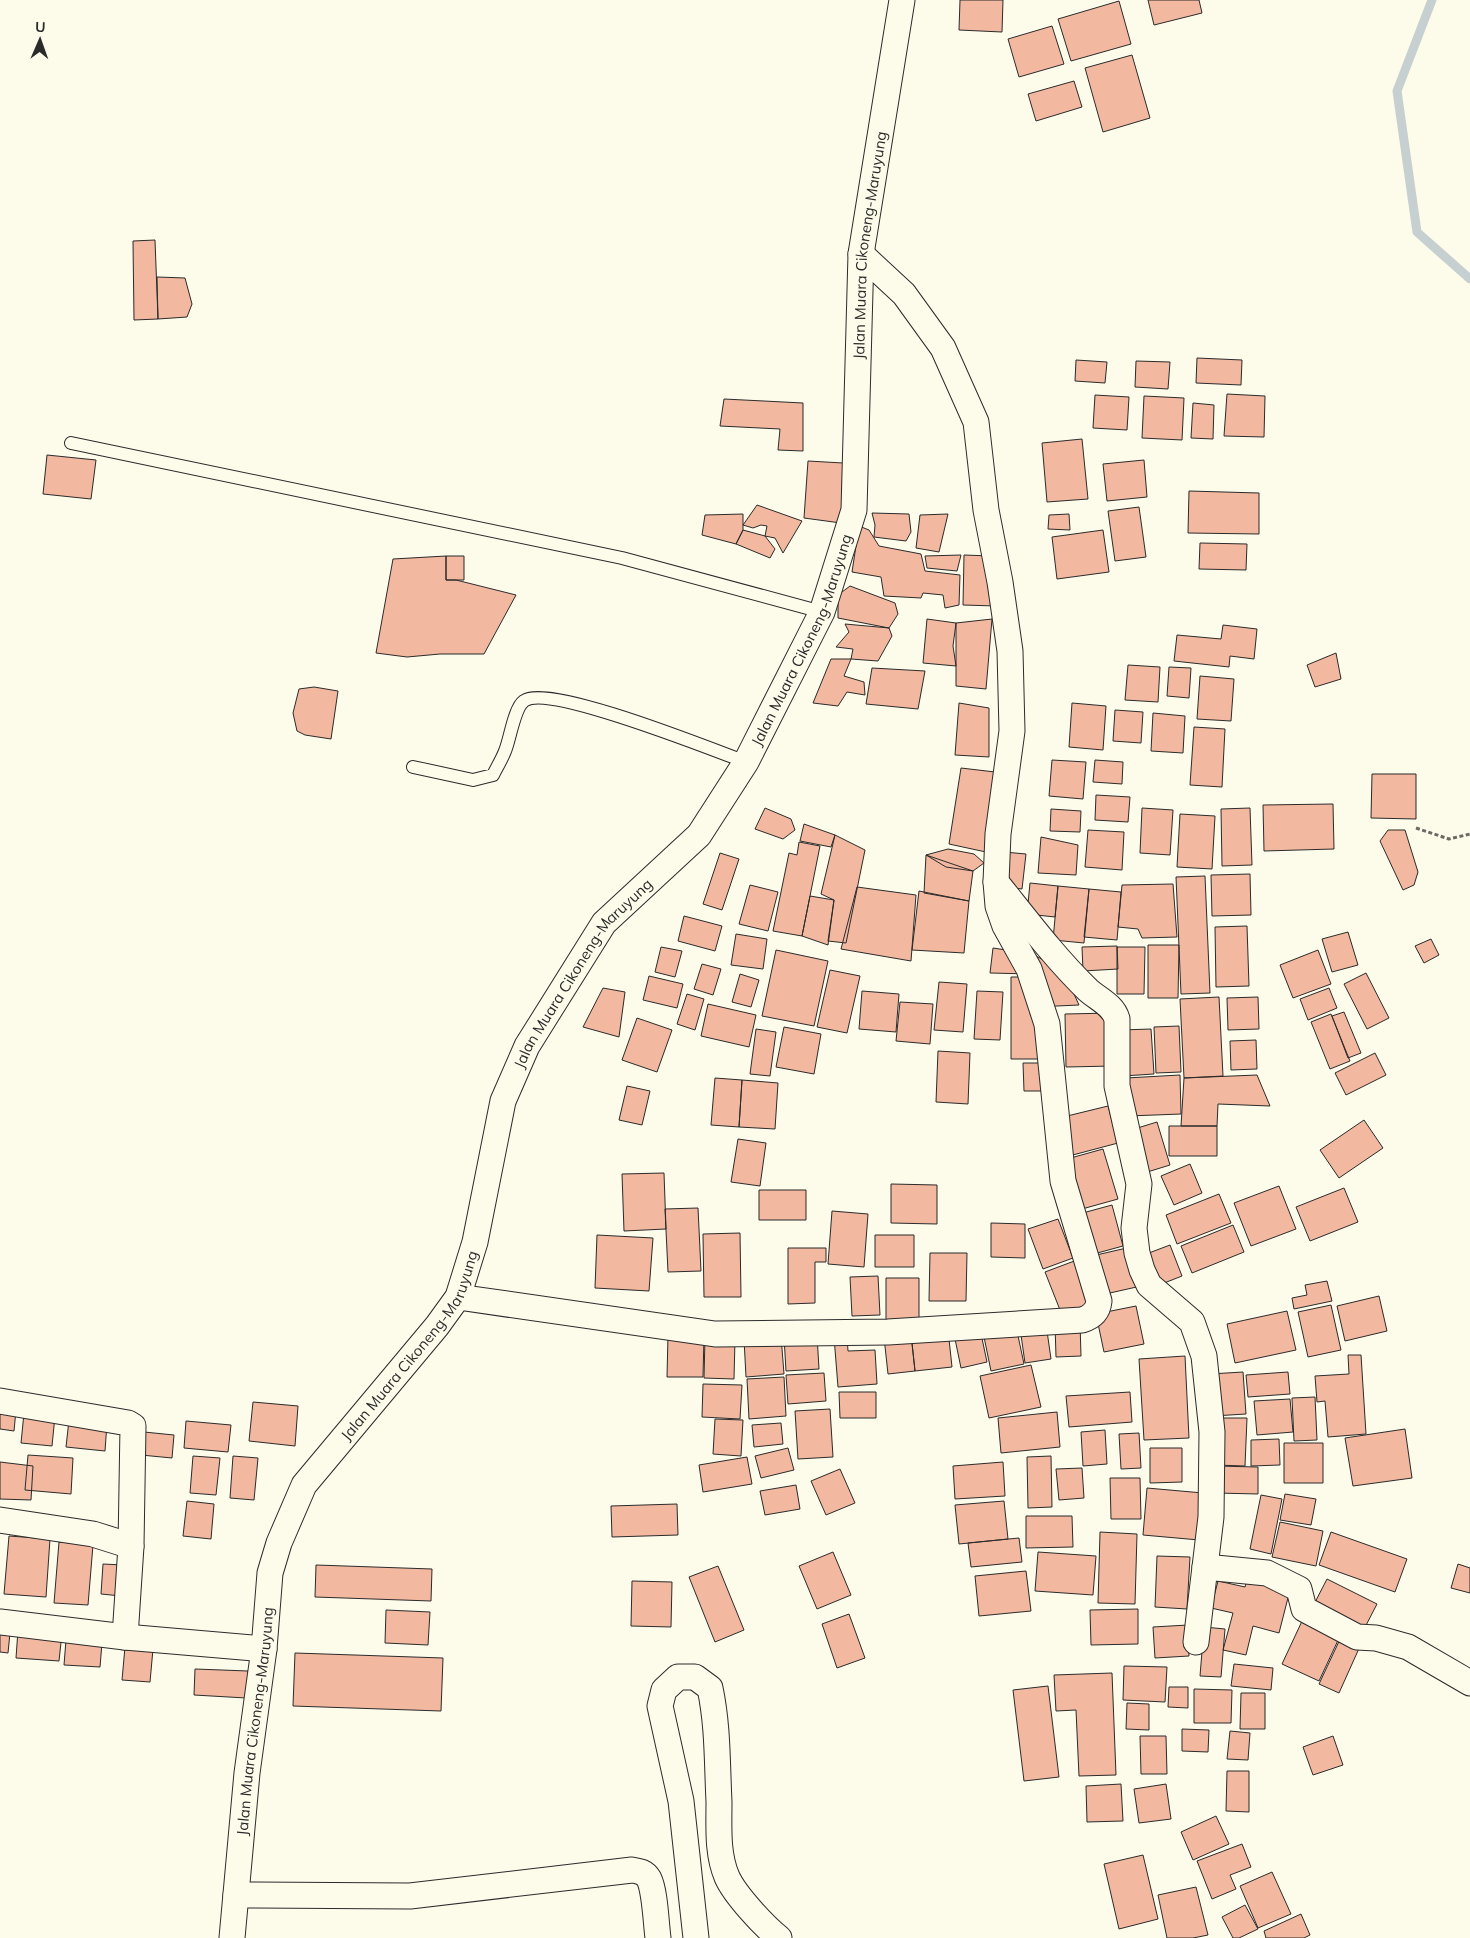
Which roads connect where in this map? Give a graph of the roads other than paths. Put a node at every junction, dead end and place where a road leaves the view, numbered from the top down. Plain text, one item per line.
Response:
1 (902, 0) edge
2 (861, 254) junction
3 (71, 443) dead end
4 (822, 612) junction
5 (746, 762) junction
6 (413, 767) dead end
7 (996, 882) junction
8 (458, 1297) junction
9 (0, 1401) edge
10 (0, 1520) edge
11 (132, 1546) junction
12 (1205, 1567) junction
13 (0, 1622) edge
14 (125, 1637) junction
15 (1196, 1642) dead end
16 (264, 1649) junction
17 (1470, 1683) edge
18 (236, 1895) junction
19 (232, 1938) edge
20 (658, 1938) edge
21 (696, 1938) edge
22 (779, 1938) edge

1 - 2 street, Jalan Muara Cikoneng-Maruyung
2 - 4 street, Jalan Muara Cikoneng-Maruyung
2 - 7 street
3 - 4 lane
4 - 5 street, Jalan Muara Cikoneng-Maruyung
5 - 6 lane
5 - 8 street, Jalan Muara Cikoneng-Maruyung
7 - 8 street
7 - 12 street
8 - 16 street, Jalan Muara Cikoneng-Maruyung
9 - 11 street
10 - 11 street
11 - 14 street
12 - 15 street
12 - 17 street
13 - 14 street
14 - 16 street
16 - 18 street, Jalan Muara Cikoneng-Maruyung
18 - 19 street, Jalan Muara Cikoneng-Maruyung
18 - 20 street
21 - 22 street

